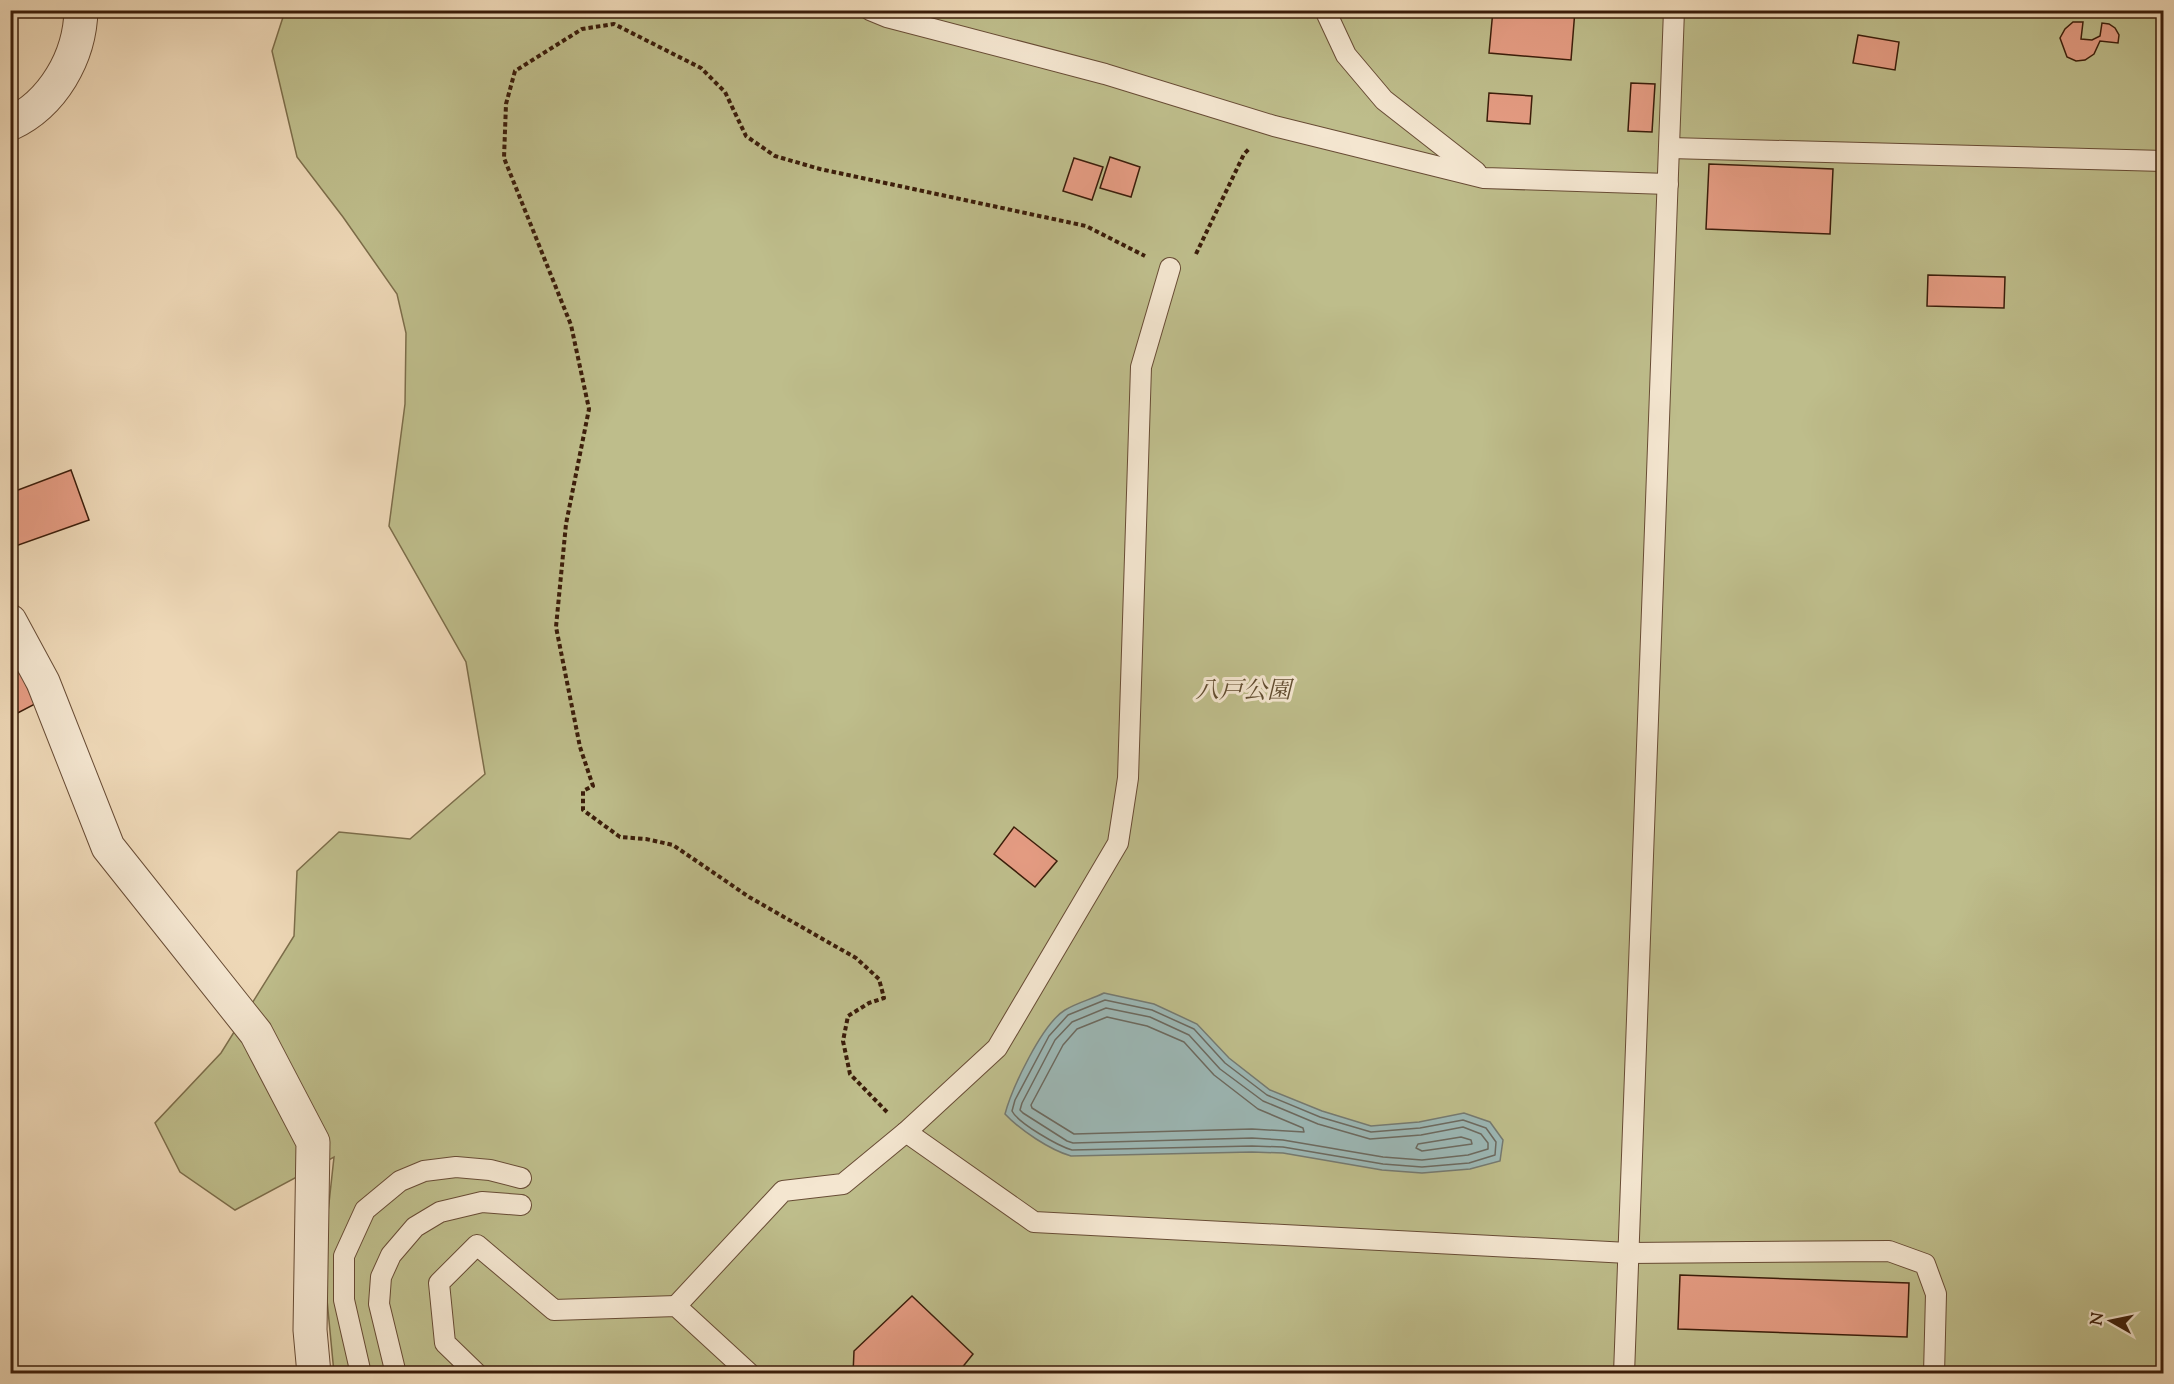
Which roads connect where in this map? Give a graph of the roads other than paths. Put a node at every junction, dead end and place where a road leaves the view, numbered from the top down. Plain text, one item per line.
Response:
1 (81, 10) edge
2 (870, 10) edge
3 (1325, 10) edge
4 (1674, 10) edge
5 (10, 124) edge
6 (1670, 148) junction
7 (2163, 161) edge
8 (1484, 178) junction
9 (1668, 184) junction
10 (1170, 268) road end
11 (10, 621) edge
12 (906, 1132) junction
13 (521, 1178) dead end
14 (521, 1205) dead end
15 (1628, 1253) junction
16 (676, 1306) junction
17 (314, 1374) edge
18 (361, 1374) edge
19 (396, 1374) edge
20 (477, 1374) edge
21 (750, 1374) edge
22 (1624, 1374) edge
23 (1934, 1374) edge

1 - 5 street
2 - 8 lane
3 - 8 lane
4 - 6 lane
6 - 7 lane
6 - 9 lane
8 - 9 lane
9 - 15 lane
10 - 12 lane
11 - 17 street
12 - 15 lane
12 - 16 lane
13 - 18 lane
14 - 19 lane
15 - 22 lane
15 - 23 lane
16 - 20 lane
16 - 21 lane

